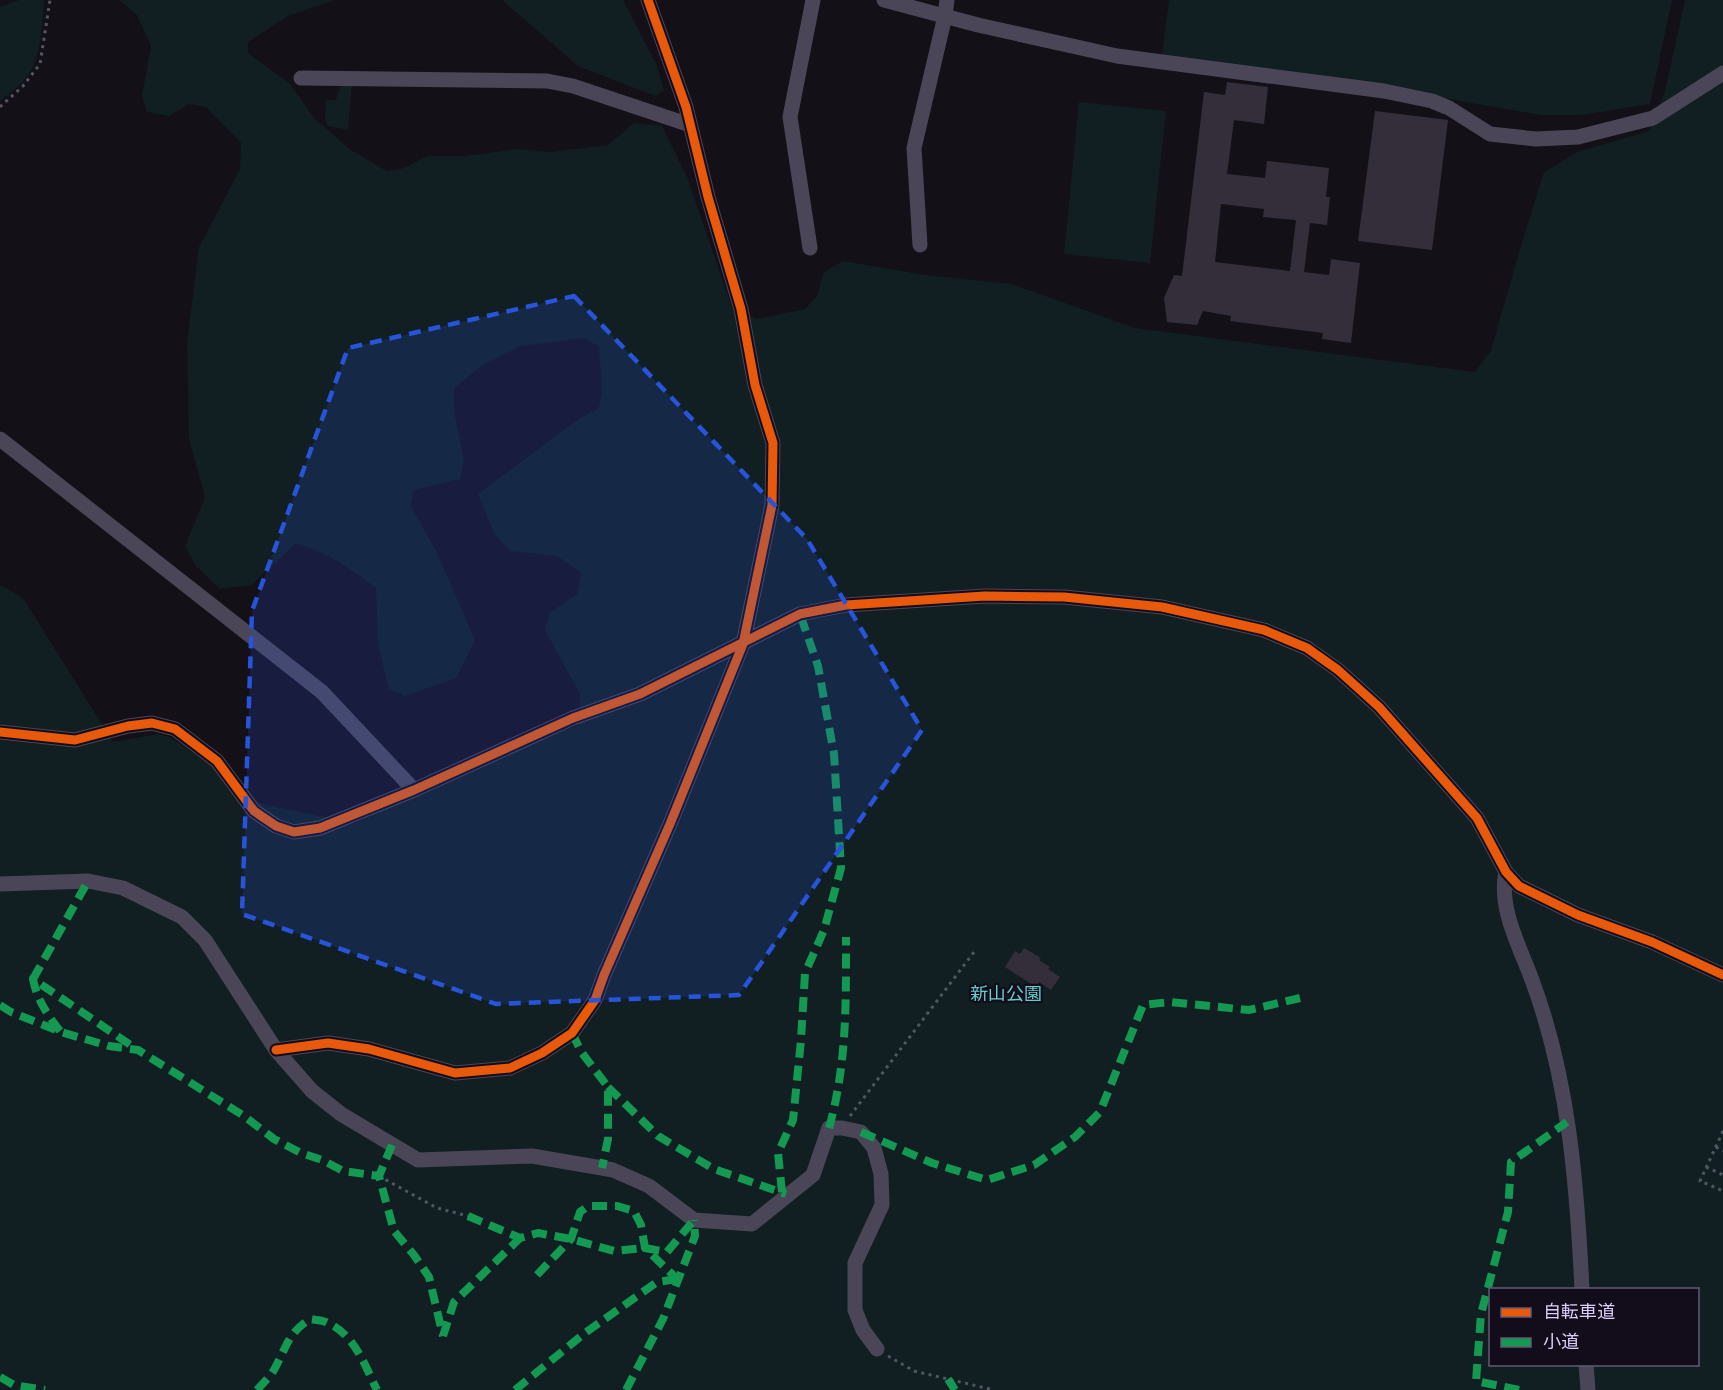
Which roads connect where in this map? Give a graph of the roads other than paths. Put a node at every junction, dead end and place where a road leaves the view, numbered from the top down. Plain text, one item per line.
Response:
1 (648, 0) edge
2 (813, 0) edge
3 (884, 0) edge
4 (947, 0) edge
5 (945, 16) junction
6 (1723, 73) edge
7 (301, 78) dead end
8 (690, 125) junction
9 (920, 244) dead end
10 (810, 248) dead end
11 (0, 439) edge
12 (742, 644) junction
13 (0, 732) edge
14 (414, 790) junction
15 (1506, 872) junction
16 (0, 884) edge
17 (1723, 975) edge
18 (276, 1050) junction
19 (1582, 1288) edge
20 (877, 1349) road end
21 (1586, 1366) edge
22 (1588, 1390) edge

1 - 8 street
2 - 10 street
3 - 5 street
4 - 5 street
5 - 6 street
5 - 9 street
7 - 8 street
8 - 12 street
11 - 14 street
12 - 14 street
12 - 15 street
12 - 18 street
13 - 14 street
15 - 17 street
15 - 19 street
16 - 18 street
18 - 20 street
21 - 22 street

